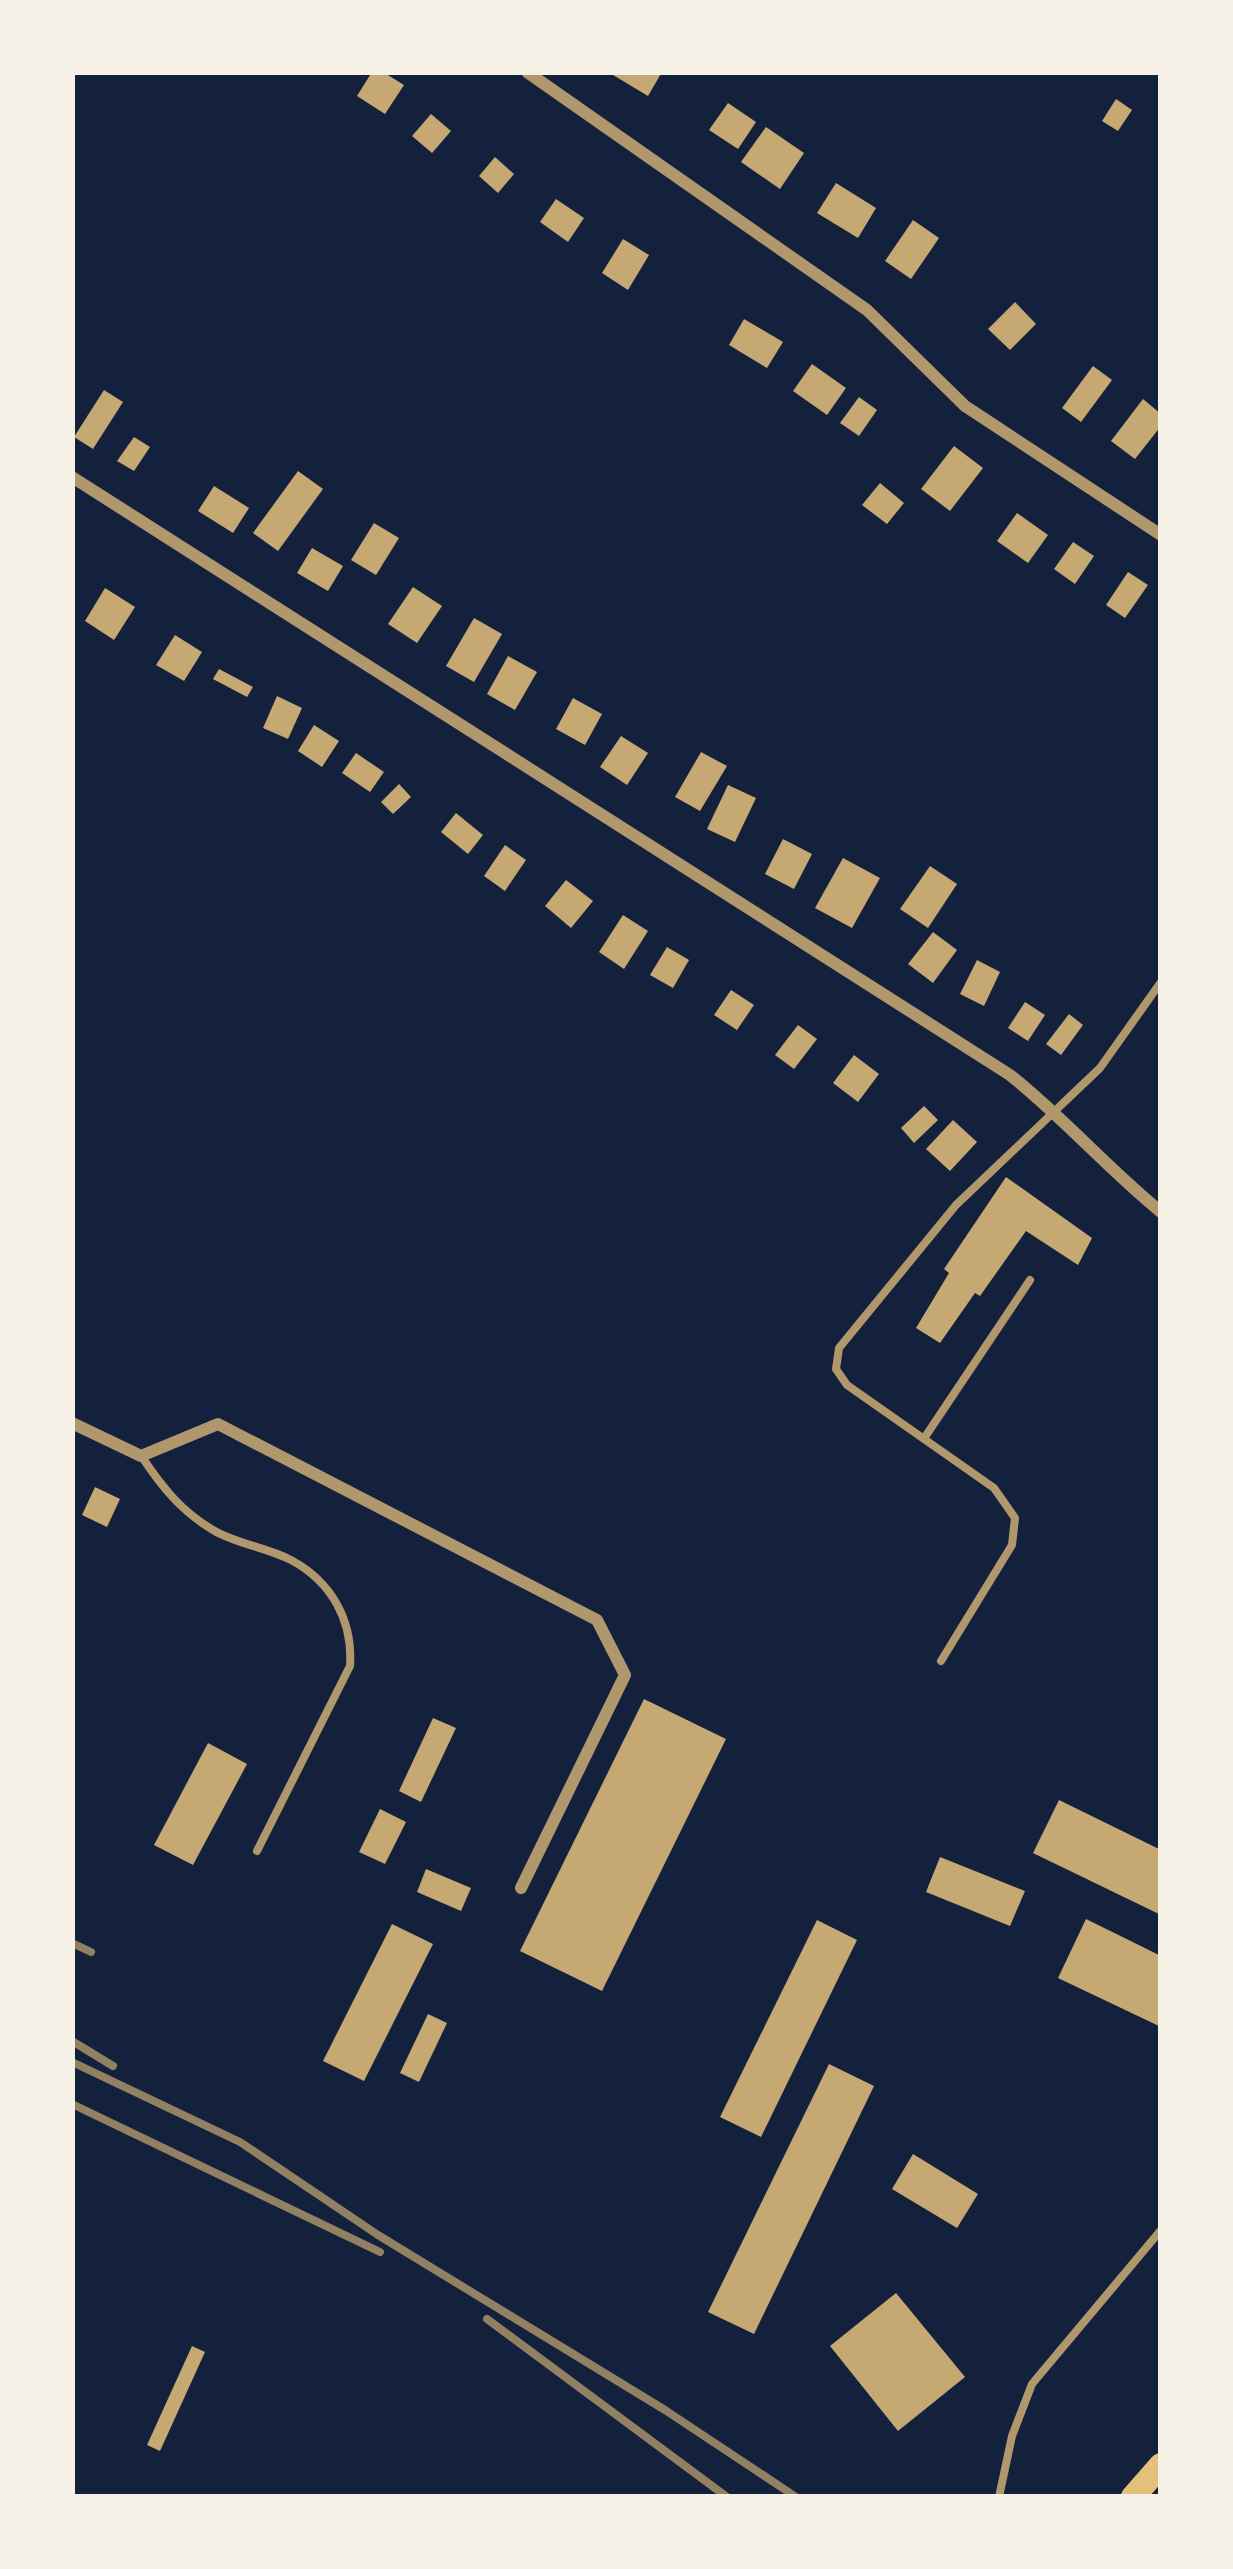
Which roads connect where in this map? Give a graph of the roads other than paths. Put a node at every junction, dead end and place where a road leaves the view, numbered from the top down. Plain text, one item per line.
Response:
1 (527, 72) edge
2 (72, 477) edge
3 (1161, 535) edge
4 (1161, 982) edge
5 (1056, 1111) junction
6 (1161, 1211) edge
7 (1030, 1280) dead end
8 (72, 1423) edge
9 (925, 1437) junction
10 (141, 1456) junction
11 (941, 1661) dead end
12 (257, 1851) dead end
13 (520, 1888) dead end
14 (1161, 2230) edge
15 (1161, 2465) edge
16 (999, 2497) edge
17 (1133, 2497) edge

1 - 3 street
2 - 5 street
4 - 5 lane
5 - 6 street
5 - 9 lane
7 - 9 lane
8 - 10 street
9 - 11 lane
10 - 12 lane
10 - 13 street
14 - 16 lane
15 - 17 highway

